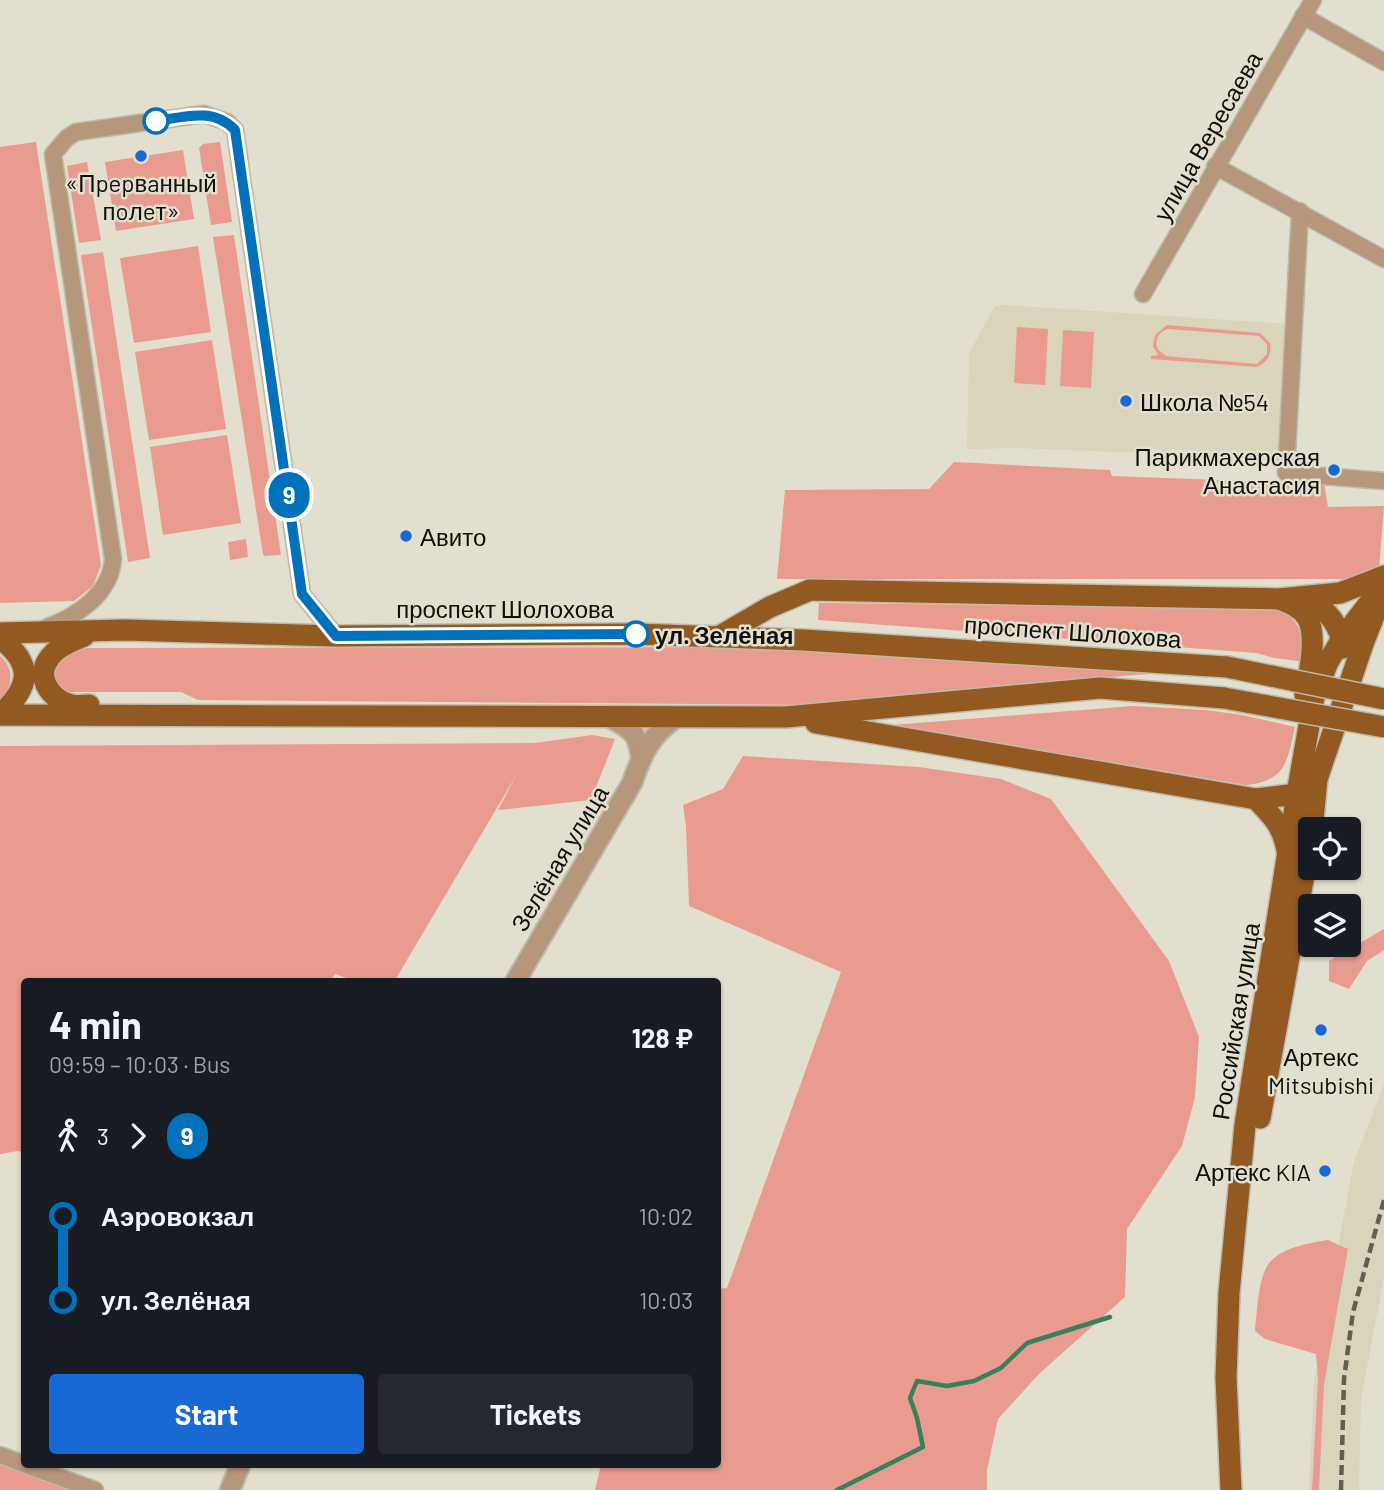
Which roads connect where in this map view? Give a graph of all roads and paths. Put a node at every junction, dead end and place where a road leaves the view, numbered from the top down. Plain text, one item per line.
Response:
1 (1313, 0) edge
2 (1303, 16) junction
3 (1384, 62) edge
4 (1216, 166) junction
5 (1300, 211) junction
6 (1384, 259) edge
7 (1143, 294) dead end
8 (1384, 481) edge
9 (1384, 576) edge
10 (1384, 584) edge
11 (1384, 592) edge
12 (1310, 597) junction
13 (1279, 599) junction
14 (34, 632) junction
15 (92, 632) junction
16 (0, 635) edge
17 (336, 636) junction
18 (718, 637) junction
19 (1343, 637) junction
20 (1384, 699) edge
21 (1343, 702) junction
22 (0, 715) edge
23 (137, 715) junction
24 (607, 716) junction
25 (677, 717) junction
26 (786, 718) junction
27 (1384, 727) edge
28 (641, 757) junction
29 (1317, 779) junction
30 (1297, 794) junction
31 (1256, 799) junction
32 (1313, 817) edge
33 (1287, 852) junction
34 (1303, 880) edge
35 (516, 978) edge
36 (0, 1455) edge
37 (21, 1463) edge
38 (36, 1468) edge
39 (239, 1468) edge
40 (96, 1490) edge
41 (230, 1490) edge
42 (1231, 1490) edge
43 (1244, 1490) edge

1 - 2 street, улица Вересаева
2 - 3 street
2 - 4 street, улица Вересаева
4 - 5 street
4 - 7 street, улица Вересаева
5 - 6 street
5 - 8 street
9 - 12 main road
10 - 19 main road, Российская улица
11 - 21 main road
12 - 13 main road
12 - 19 main road
13 - 18 main road
13 - 31 main road
14 - 15 main road, проспект Шолохова
14 - 16 main road, проспект Шолохова
14 - 17 street
15 - 17 main road, проспект Шолохова
15 - 23 main road
16 - 22 main road
17 - 18 main road, проспект Шолохова
18 - 20 main road, проспект Шолохова, bridge
19 - 21 main road
19 - 30 main road, Российская улица
21 - 29 main road
22 - 23 main road
23 - 24 main road
24 - 25 main road
24 - 28 street
25 - 26 main road
25 - 28 street, Зелёная улица
26 - 27 main road, bridge
26 - 31 main road
28 - 35 street, Зелёная улица
29 - 30 main road
29 - 32 main road
30 - 31 main road
30 - 33 main road, Российская улица
31 - 33 main road
33 - 42 main road, Российская улица
34 - 43 main road, Российская улица
36 - 37 street
38 - 40 street
39 - 41 street

